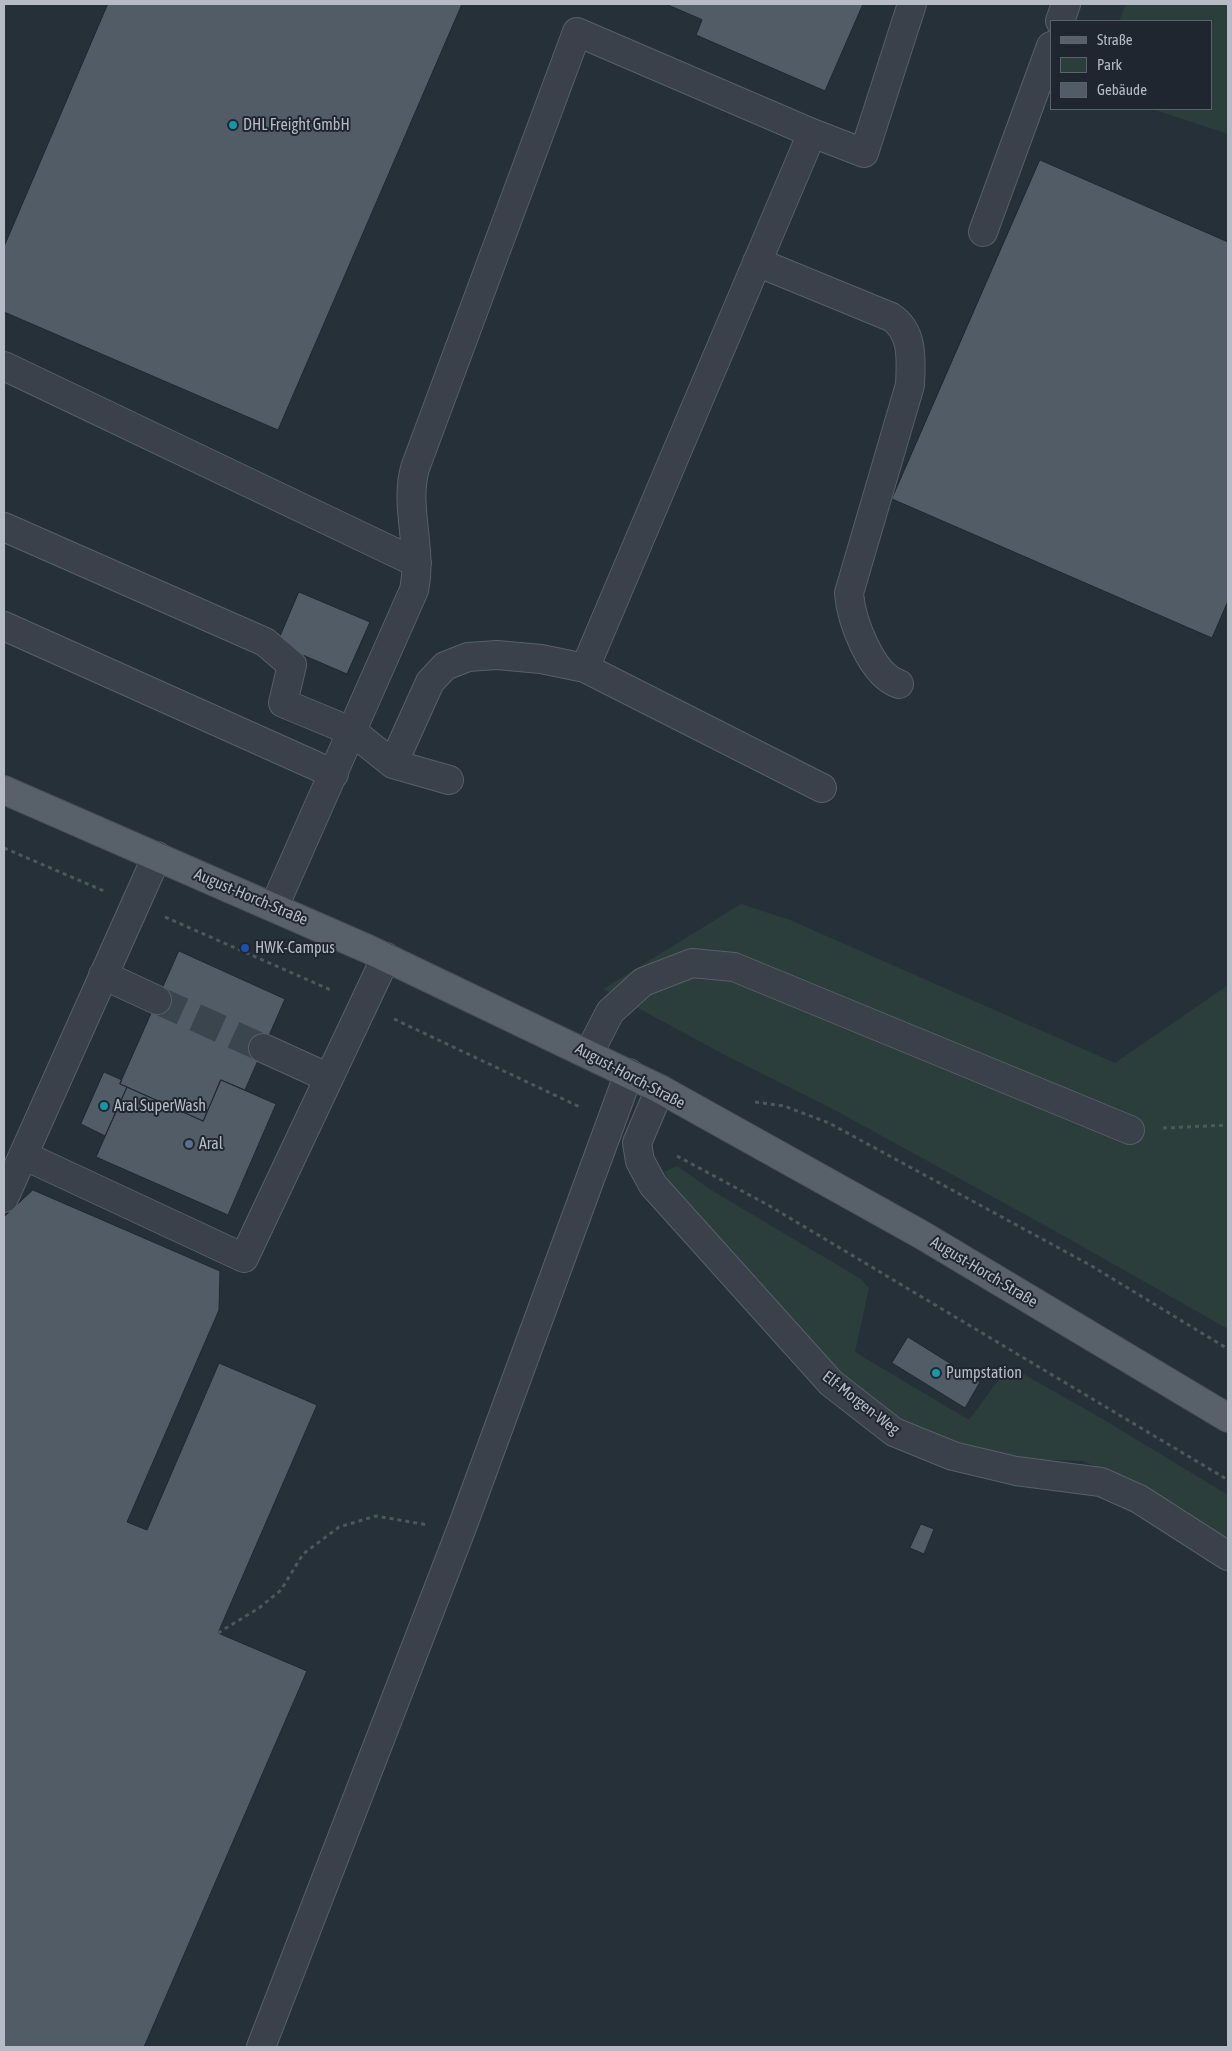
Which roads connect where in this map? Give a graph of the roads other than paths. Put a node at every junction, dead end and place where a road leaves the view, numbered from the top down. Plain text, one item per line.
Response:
1 (912, 4) edge
2 (1066, 4) edge
3 (1060, 20) edge
4 (1050, 49) edge
5 (812, 133) junction
6 (984, 232) dead end
7 (757, 262) junction
8 (4, 366) edge
9 (4, 527) edge
10 (417, 563) junction
11 (4, 626) edge
12 (585, 668) junction
13 (899, 684) dead end
14 (283, 703) junction
15 (353, 732) junction
16 (267, 743) junction
17 (393, 764) junction
18 (334, 774) junction
19 (449, 780) dead end
20 (822, 788) dead end
21 (4, 790) edge
22 (157, 856) junction
23 (274, 907) junction
24 (386, 957) junction
25 (103, 975) junction
26 (157, 1000) tunnel mouth
27 (263, 1048) tunnel mouth
28 (589, 1053) junction
29 (629, 1073) junction
30 (329, 1078) junction
31 (660, 1089) junction
32 (1130, 1130) road end
33 (23, 1155) junction
34 (4, 1198) edge
35 (1228, 1418) edge
36 (1228, 1556) edge
37 (261, 2047) edge

1 - 5 lane
2 - 3 lane
4 - 6 lane
5 - 7 lane
5 - 10 lane
7 - 12 lane
7 - 13 lane
8 - 10 lane
9 - 14 lane
10 - 15 lane
11 - 16 lane
12 - 17 lane
12 - 20 lane
14 - 15 lane
14 - 16 lane
15 - 17 lane
15 - 18 lane
16 - 18 lane
17 - 19 lane
18 - 23 lane
21 - 22 main road, August-Horch-Straße
22 - 23 main road, August-Horch-Straße
22 - 25 lane
23 - 24 main road, August-Horch-Straße
24 - 28 main road, August-Horch-Straße
24 - 30 lane
25 - 26 lane
25 - 33 lane
27 - 30 lane
28 - 29 main road, August-Horch-Straße
28 - 32 lane
29 - 31 main road, August-Horch-Straße
29 - 37 lane
30 - 33 lane
31 - 35 main road, August-Horch-Straße
31 - 36 lane, Elf-Morgen-Weg
33 - 34 lane

